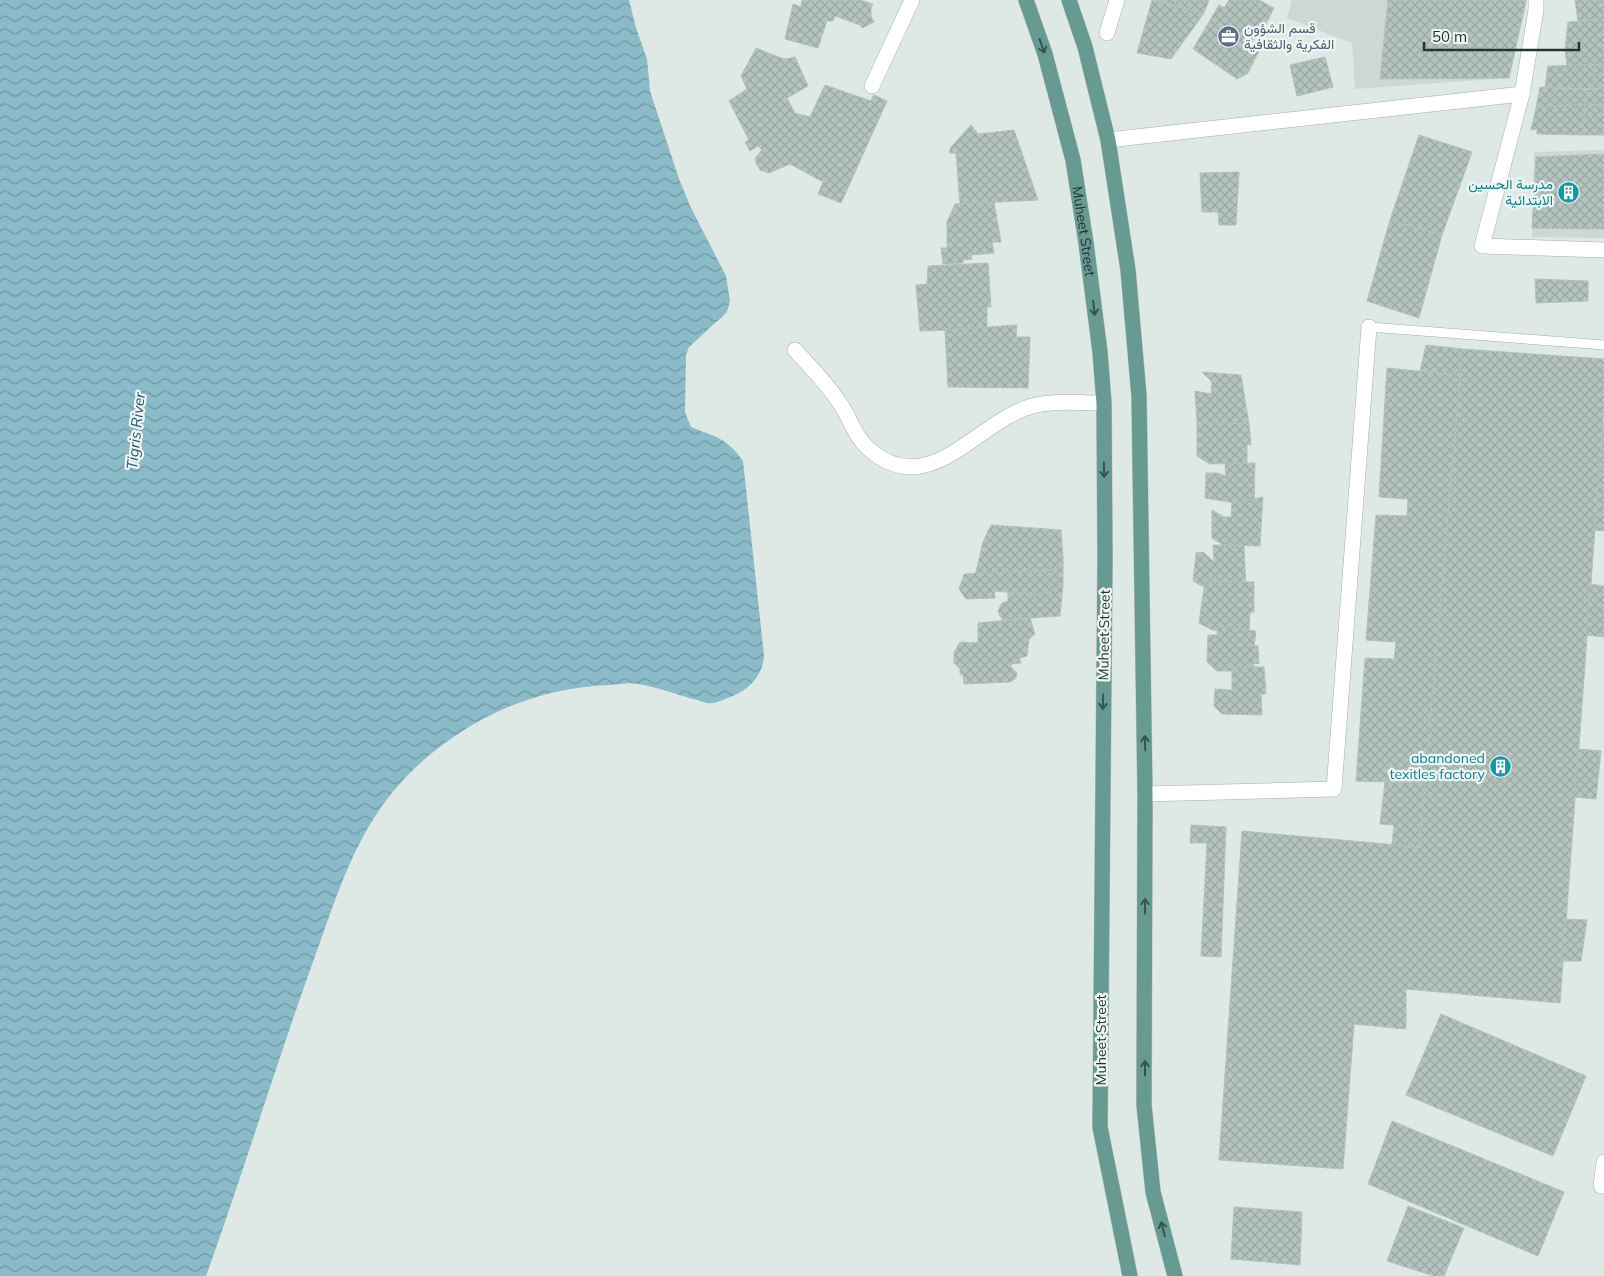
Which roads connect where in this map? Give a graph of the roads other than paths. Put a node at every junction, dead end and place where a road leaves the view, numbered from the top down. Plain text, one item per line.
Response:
1 (912, 0) edge
2 (1026, 0) edge
3 (1069, 0) edge
4 (1117, 0) edge
5 (1536, 0) edge
6 (1107, 33) dead end
7 (872, 86) dead end
8 (1522, 94) junction
9 (1108, 140) junction
10 (1604, 250) edge
11 (1369, 327) joint
12 (1604, 345) edge
13 (795, 350) dead end
14 (1104, 403) junction
15 (1145, 794) junction
16 (1604, 1162) edge
17 (1604, 1186) edge
18 (1130, 1276) edge
19 (1175, 1276) edge

1 - 7 street
2 -> 14 main road, Muheet Street
3 - 9 main road
4 - 6 street
5 - 8 street
8 - 9 street
8 - 10 street
15 -> 9 main road
11 - 12 lane
11 - 15 street
13 - 14 street
14 -> 18 main road, Muheet Street
19 -> 15 main road
16 - 17 street

